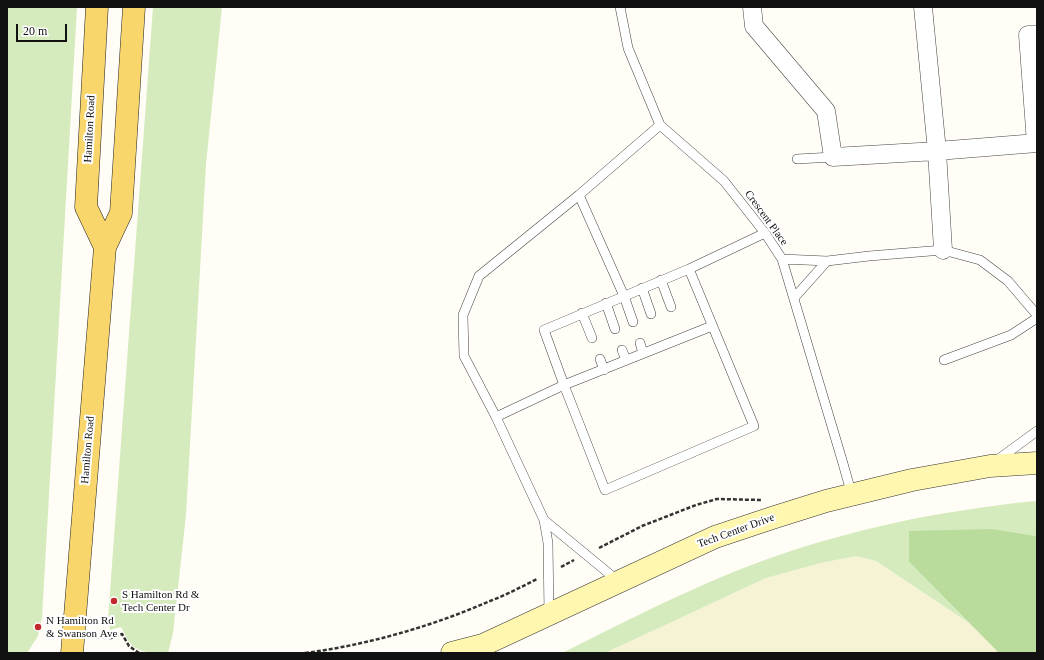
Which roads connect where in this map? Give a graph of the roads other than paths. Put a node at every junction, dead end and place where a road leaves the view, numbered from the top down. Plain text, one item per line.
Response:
1 (97, 7) edge
2 (134, 7) edge
3 (620, 7) edge
4 (752, 7) edge
5 (923, 7) edge
6 (1037, 34) edge
7 (660, 125) junction
8 (1037, 143) edge
9 (937, 151) junction
10 (833, 157) junction
11 (797, 159) dead end
12 (579, 195) junction
13 (765, 233) junction
14 (105, 247) junction
15 (943, 250) junction
16 (782, 260) junction
17 (828, 261) junction
18 (689, 269) junction
19 (661, 280) junction
20 (642, 288) junction
21 (624, 296) junction
22 (794, 298) junction
23 (606, 303) junction
24 (671, 307) dead end
25 (582, 313) junction
26 (652, 314) dead end
27 (1037, 315) edge
28 (1037, 318) edge
29 (632, 322) dead end
30 (712, 326) junction
31 (679, 328) dead end
32 (615, 329) dead end
33 (660, 336) dead end
34 (592, 338) dead end
35 (682, 338) junction
36 (640, 343) dead end
37 (663, 345) junction
38 (622, 350) dead end
39 (643, 353) junction
40 (600, 359) dead end
41 (626, 360) junction
42 (944, 360) dead end
43 (604, 370) junction
44 (564, 385) junction
45 (496, 417) junction
46 (1037, 431) edge
47 (1037, 463) edge
48 (990, 466) junction
49 (852, 495) junction
50 (544, 520) junction
51 (619, 582) junction
52 (549, 614) junction
53 (72, 645) edge
54 (452, 653) edge

1 - 14 main road, Hamilton Road
2 - 14 main road, Hamilton Road
3 - 7 lane, Crescent Place
4 - 10 street
5 - 9 street
6 - 8 street
7 - 12 lane
7 - 13 lane, Crescent Place
8 - 9 street
9 - 10 street
9 - 15 street
10 - 11 lane
12 - 21 lane
12 - 45 lane
13 - 16 lane, Crescent Place
13 - 18 lane
14 - 53 main road, Hamilton Road
15 - 17 lane
15 - 27 lane
16 - 17 lane
16 - 22 lane, Crescent Place
17 - 22 lane
18 - 19 lane
18 - 30 lane
19 - 20 lane
19 - 24 lane
20 - 21 lane
20 - 26 lane
21 - 23 lane
21 - 29 lane
22 - 49 lane, Crescent Place
23 - 25 lane
23 - 32 lane
25 - 34 lane
25 - 44 lane
28 - 42 lane
30 - 35 lane
30 - 44 lane
31 - 35 lane
33 - 37 lane
35 - 37 lane
36 - 39 lane
37 - 39 lane
38 - 41 lane
39 - 41 lane
40 - 43 lane
41 - 43 lane
43 - 44 lane
44 - 45 lane
45 - 50 lane
46 - 48 lane
47 - 48 main road, Tech Center Drive
48 - 49 main road, Tech Center Drive
49 - 51 main road, Tech Center Drive
50 - 51 lane
50 - 52 lane
51 - 52 main road, Tech Center Drive
52 - 54 main road, Tech Center Drive

